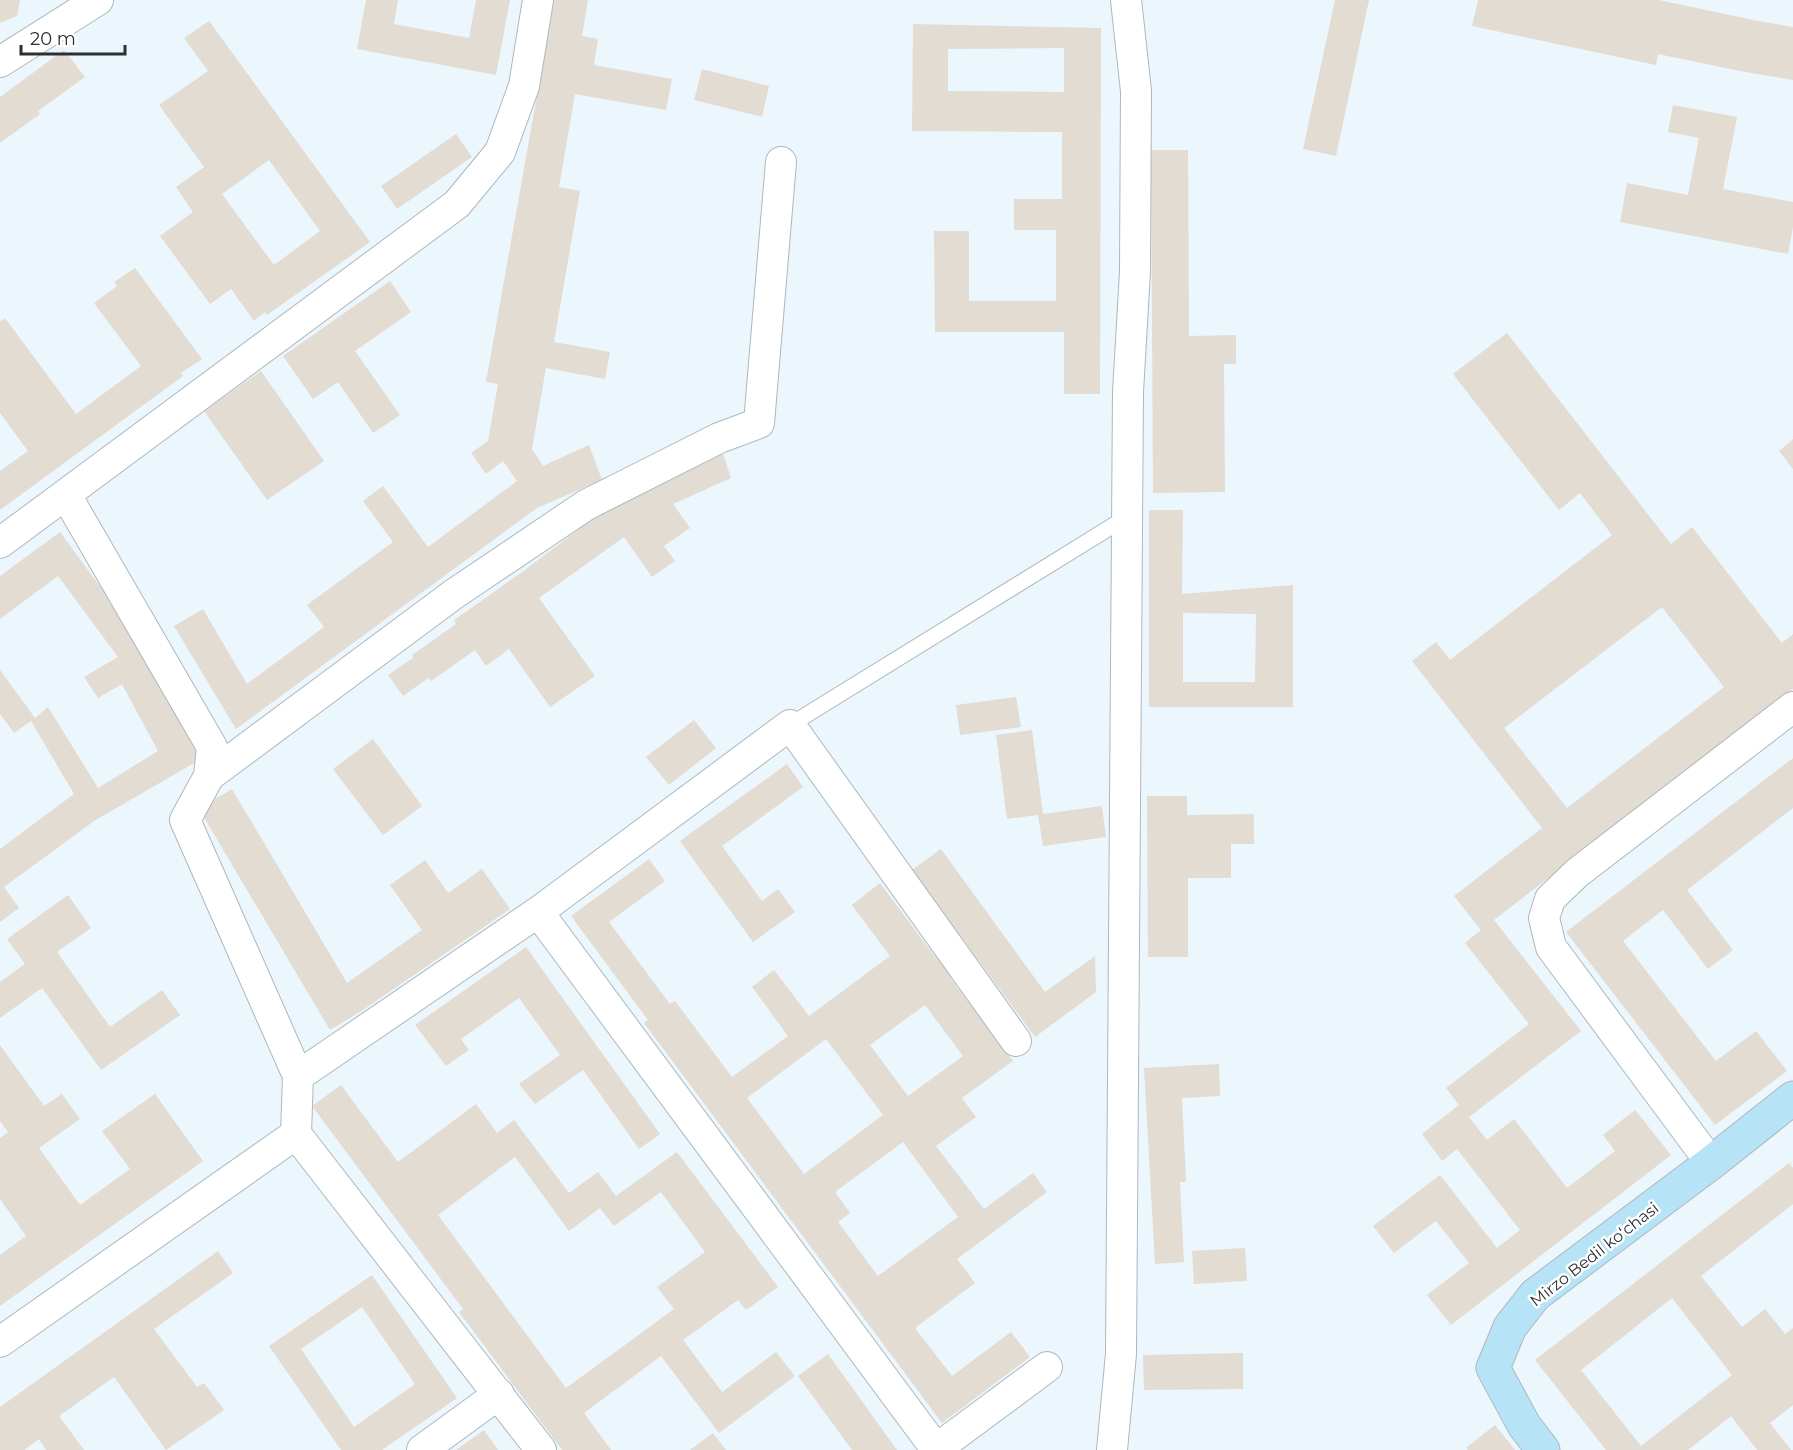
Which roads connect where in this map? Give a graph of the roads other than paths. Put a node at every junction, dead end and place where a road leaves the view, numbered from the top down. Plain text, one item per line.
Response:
1 (98, 0) edge
2 (538, 0) edge
3 (1126, 0) edge
4 (0, 62) edge
5 (781, 162) dead end
6 (66, 495) junction
7 (1127, 517) junction
8 (0, 543) edge
9 (1793, 707) edge
10 (790, 725) junction
11 (209, 776) junction
12 (538, 912) junction
13 (1016, 1041) dead end
14 (298, 1076) junction
15 (1793, 1098) edge
16 (296, 1134) junction
17 (1711, 1164) junction
18 (0, 1342) edge
19 (1047, 1367) dead end
20 (499, 1394) junction
21 (935, 1449) edge
22 (422, 1450) edge
23 (541, 1450) edge
24 (1112, 1450) edge
25 (1543, 1450) edge

1 - 4 street
2 - 6 street
3 - 7 street
5 - 11 street
6 - 8 street
6 - 11 street
7 - 10 lane
7 - 24 street
9 - 17 street
10 - 12 street
10 - 13 street
11 - 14 street
12 - 14 street
12 - 21 street
14 - 16 street
15 - 17 street, Mirzo Bedil koʻchasi
16 - 18 street
16 - 20 street
17 - 25 street, Mirzo Bedil koʻchasi
19 - 21 street
20 - 22 street
20 - 23 street

